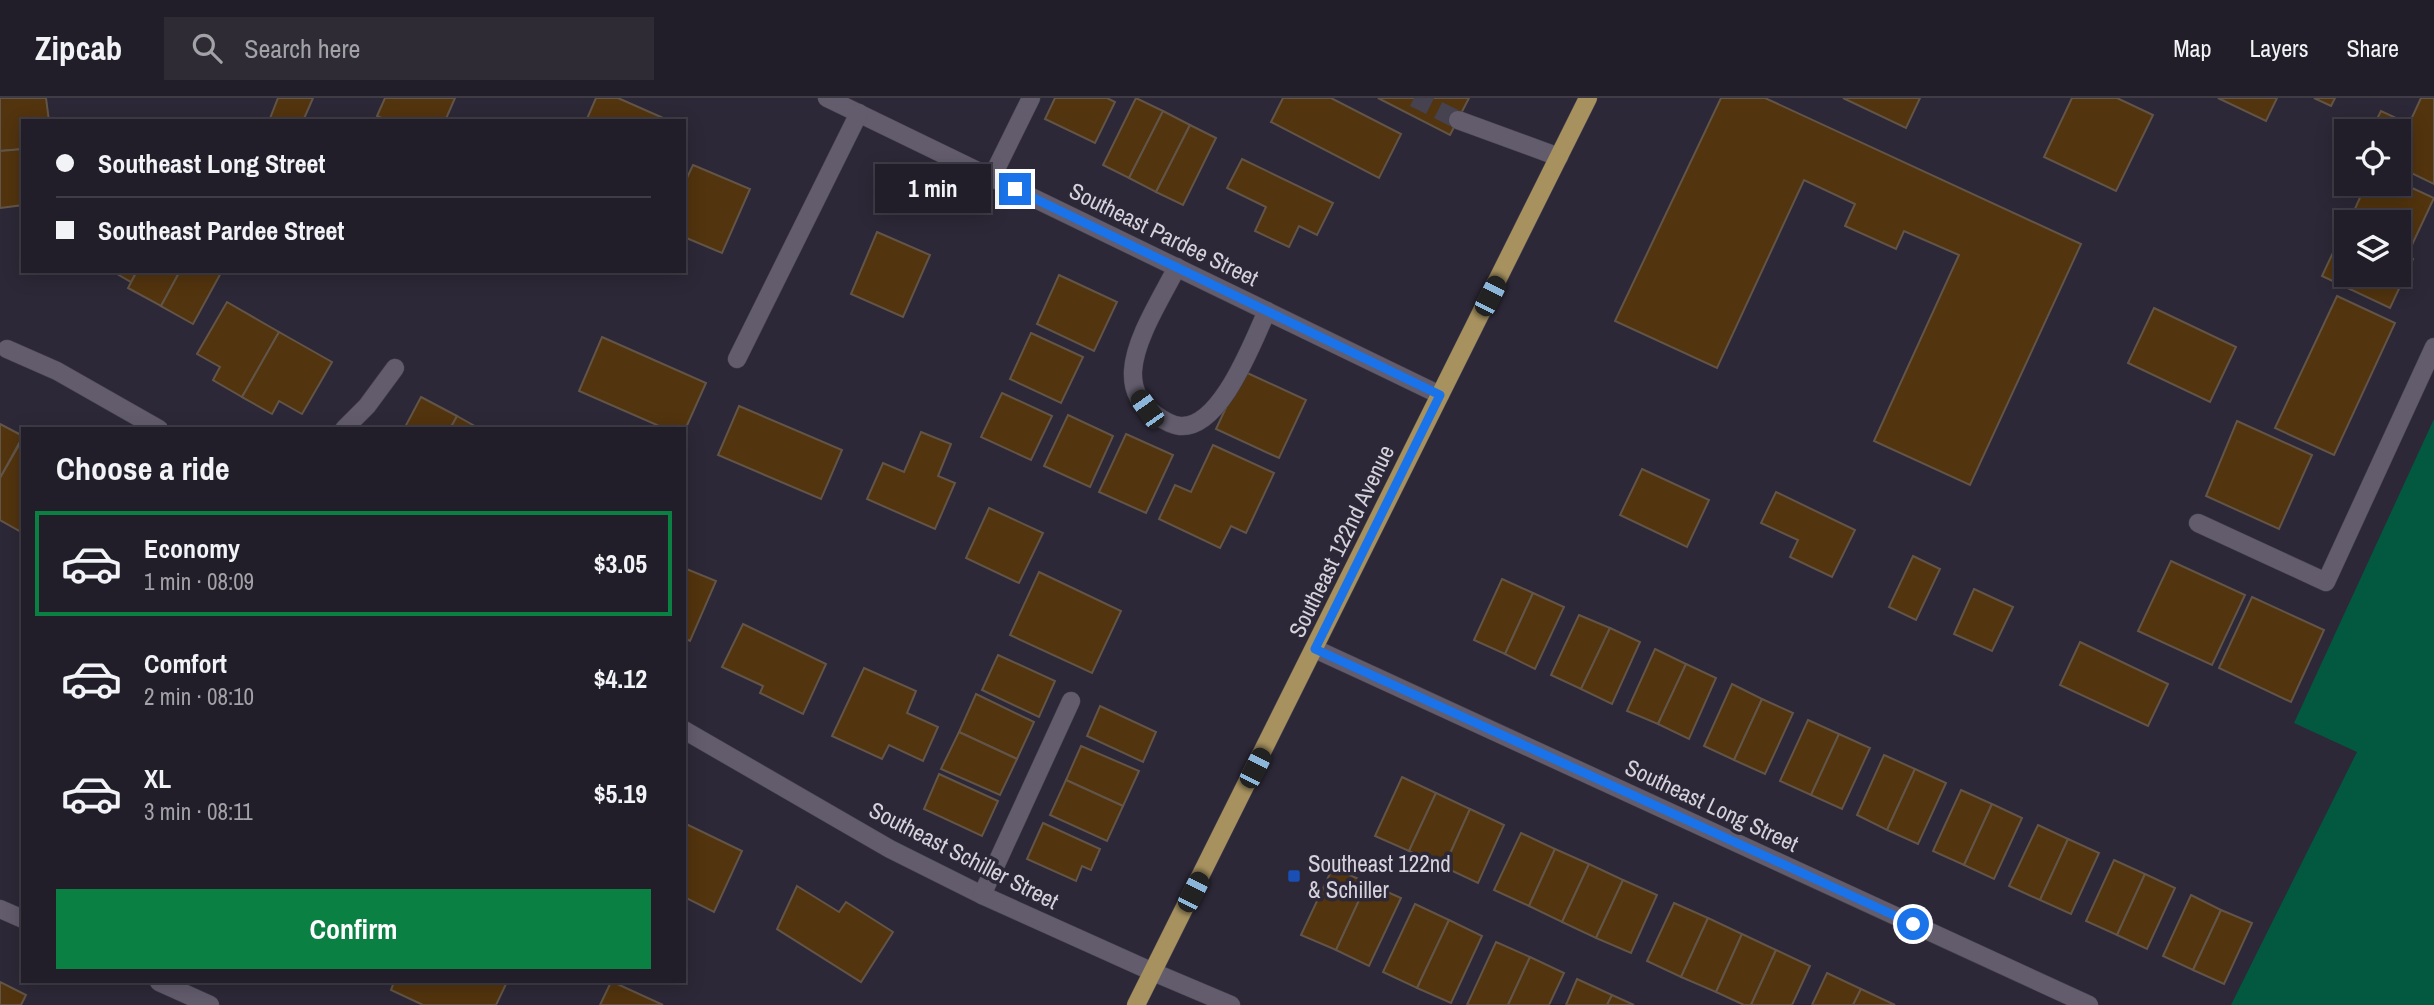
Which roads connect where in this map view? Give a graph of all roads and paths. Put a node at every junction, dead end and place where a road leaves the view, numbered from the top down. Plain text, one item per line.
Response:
1 (827, 98) edge
2 (1031, 98) edge
3 (1588, 98) edge
4 (859, 113) junction
5 (1458, 120) tunnel mouth
6 (1559, 157) junction
7 (992, 177) junction
8 (1177, 267) junction
9 (1267, 311) junction
10 (2434, 347) edge
11 (7, 349) dead end
12 (737, 359) dead end
13 (395, 368) dead end
14 (1440, 395) junction
15 (156, 427) edge
16 (346, 427) edge
17 (2198, 523) dead end
18 (1315, 649) junction
19 (1072, 701) dead end
20 (686, 731) edge
21 (982, 895) junction
22 (0, 909) edge
23 (21, 918) edge
24 (1153, 972) junction
25 (161, 983) edge
26 (210, 1005) edge
27 (1136, 1005) edge
28 (1231, 1005) edge
29 (2089, 1005) edge

1 - 4 street, Southeast Pardee Street
2 - 7 street
3 - 6 main road, Southeast 122nd Avenue
4 - 7 street, Southeast Pardee Street
4 - 12 street
5 - 6 street
6 - 14 main road, Southeast 122nd Avenue
7 - 8 street, Southeast Pardee Street
8 - 9 street, Southeast Pardee Street
8 - 9 street
9 - 14 street, Southeast Pardee Street
10 - 17 street
11 - 15 street
13 - 16 street
14 - 18 main road, Southeast 122nd Avenue
18 - 24 main road, Southeast 122nd Avenue
18 - 29 street, Southeast Long Street
19 - 21 street
20 - 21 street, Southeast Schiller Street
21 - 24 street, Southeast Schiller Street
22 - 23 street
24 - 27 main road, Southeast 122nd Avenue
24 - 28 street, Southeast Schiller Street
25 - 26 street

